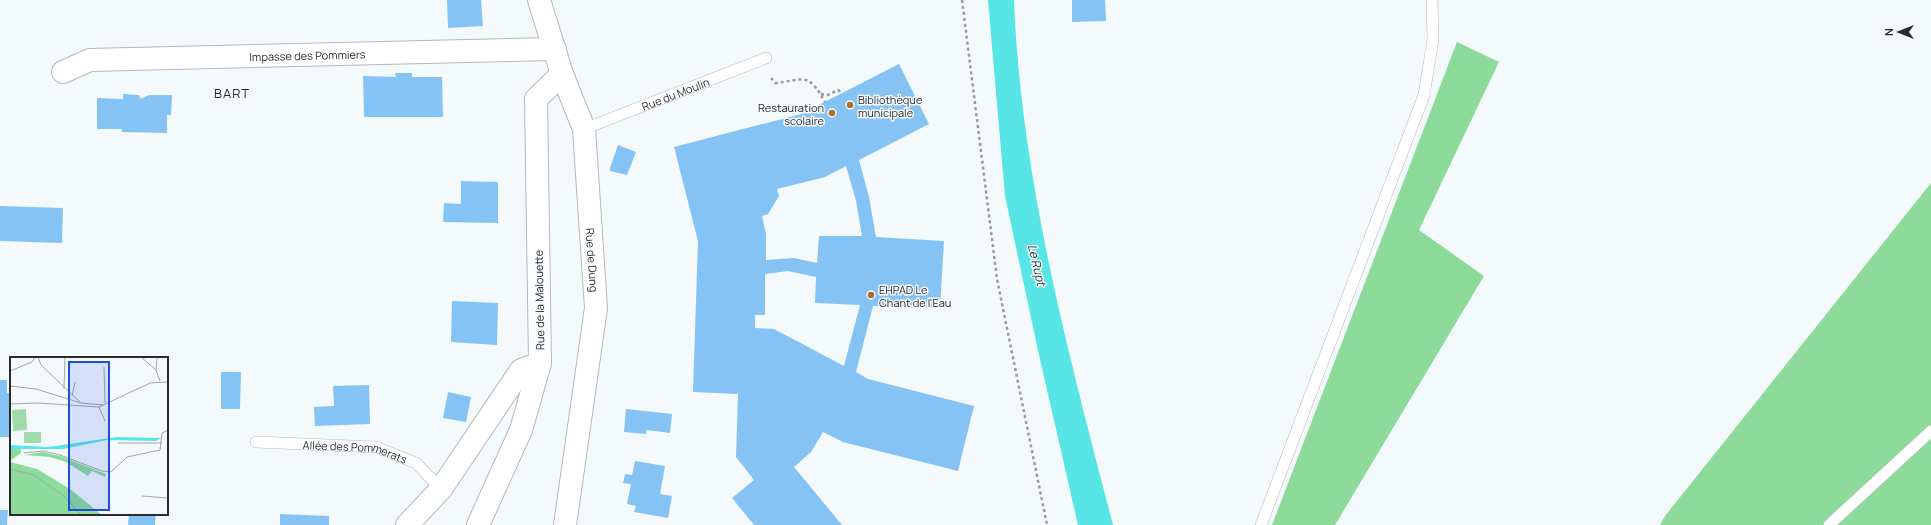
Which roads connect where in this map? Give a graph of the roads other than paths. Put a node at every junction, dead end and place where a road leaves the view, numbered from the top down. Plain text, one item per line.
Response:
1 (539, 0) edge
2 (1432, 0) edge
3 (555, 49) junction
4 (766, 58) dead end
5 (63, 72) dead end
6 (562, 74) junction
7 (584, 129) junction
8 (540, 363) junction
9 (1931, 431) edge
10 (256, 442) dead end
11 (441, 489) junction
12 (407, 525) edge
13 (478, 525) edge
14 (565, 525) edge
15 (1261, 525) edge
16 (1829, 525) edge

1 - 3 street, Rue de Dung
2 - 15 lane
3 - 5 street, Impasse des Pommiers
3 - 6 street, Rue de Dung
4 - 7 lane, Rue du Moulin
6 - 7 street, Rue de Dung
6 - 8 street, Rue de la Malouette
7 - 14 street, Rue de Dung
8 - 11 street
8 - 13 street, Rue de la Malouette
9 - 16 lane
10 - 11 lane, Allée des Pommerats
11 - 12 street

